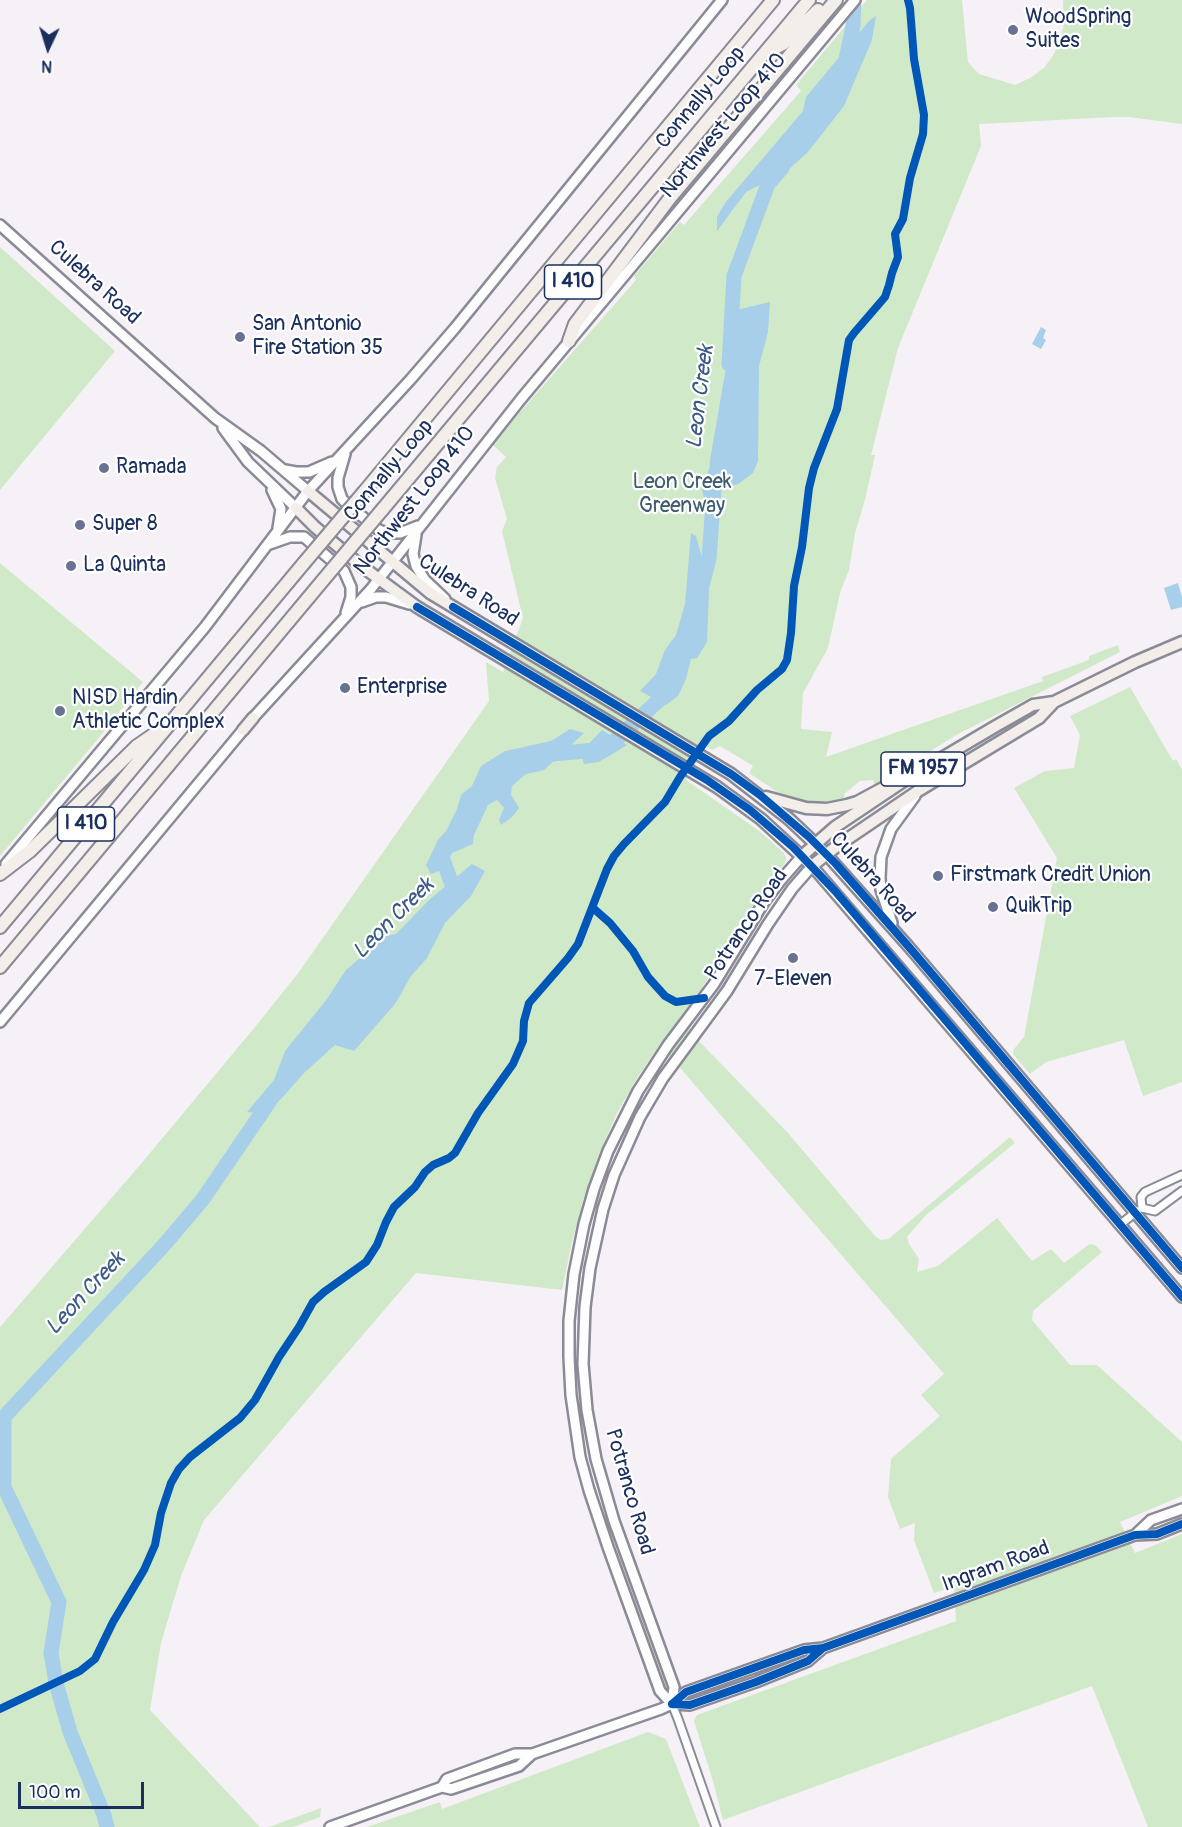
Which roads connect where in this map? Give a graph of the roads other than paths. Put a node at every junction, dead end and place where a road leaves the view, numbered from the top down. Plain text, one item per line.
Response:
1 (723, 0) edge
2 (773, 0) edge
3 (808, 0) edge
4 (829, 0) edge
5 (836, 0) edge
6 (855, 0) edge
7 (781, 40) junction
8 (0, 225) edge
9 (569, 341) junction
10 (215, 418) junction
11 (345, 451) junction
12 (280, 467) junction
13 (261, 476) junction
14 (308, 491) junction
15 (296, 508) junction
16 (423, 523) junction
17 (274, 536) junction
18 (268, 546) junction
19 (392, 562) junction
20 (379, 579) junction
21 (359, 603) junction
22 (417, 607) junction
23 (453, 607) junction
24 (344, 618) junction
25 (1181, 644) edge
26 (1054, 702) junction
27 (253, 718) joint
28 (172, 721) junction
29 (243, 730) joint
30 (908, 778) junction
31 (918, 791) junction
32 (760, 795) junction
33 (816, 843) junction
34 (826, 854) junction
35 (802, 856) junction
36 (812, 866) junction
37 (0, 873) edge
38 (0, 927) edge
39 (895, 931) junction
40 (0, 967) edge
41 (0, 1022) edge
42 (651, 1070) junction
43 (663, 1078) junction
44 (1182, 1175) edge
45 (1182, 1191) edge
46 (1138, 1210) junction
47 (584, 1224) junction
48 (1121, 1224) junction
49 (598, 1227) junction
50 (1182, 1268) edge
51 (1182, 1297) edge
52 (1182, 1509) edge
53 (1182, 1524) edge
54 (1135, 1535) junction
55 (622, 1542) junction
56 (608, 1547) junction
57 (823, 1648) junction
58 (672, 1704) junction
59 (330, 1827) edge
60 (716, 1827) edge

1 - 11 main road
2 - 28 highway, Connally Loop / I 410, bridge
3 - 7 highway
4 - 7 highway
5 - 9 highway
6 - 9 main road, Northwest Loop 410
7 - 40 highway, Connally Loop / I 410, bridge
8 - 10 main road, Culebra Road
9 - 16 main road, Northwest Loop 410
10 - 12 main road, Culebra Road
10 - 13 main road, Culebra Road
11 - 12 main road
11 - 14 main road
11 - 16 main road
12 - 14 main road, Culebra Road
13 - 15 main road, Culebra Road
13 - 17 main road
14 - 15 main road
14 - 19 main road, Culebra Road
15 - 17 main road
15 - 20 main road, Culebra Road
16 - 19 main road, Northwest Loop 410
16 - 23 main road
17 - 18 main road
18 - 24 main road
18 - 37 main road
19 - 20 main road, Northwest Loop 410
19 - 23 main road, Culebra Road
20 - 21 main road, Northwest Loop 410
20 - 22 main road, Culebra Road
21 - 22 main road
21 - 24 main road, Northwest Loop 410
22 - 35 main road, Culebra Road
23 - 32 main road, Culebra Road
24 - 27 main road, Northwest Loop 410
25 - 26 main road, FM 1957
26 - 30 main road, Potranco Road / FM 1957
26 - 31 main road, Potranco Road / FM 1957
27 - 29 main road, Northwest Loop 410
28 - 37 highway
28 - 38 highway, Connally Loop / I 410
29 - 41 main road, Northwest Loop 410
30 - 32 main road
30 - 33 main road, Potranco Road / FM 1957
31 - 34 main road, Potranco Road / FM 1957
31 - 39 main road
32 - 33 main road, Culebra Road
33 - 34 main road, Culebra Road
33 - 35 main road, Potranco Road / FM 1957
34 - 36 main road, Potranco Road / FM 1957
34 - 39 main road, Culebra Road
35 - 36 main road, Culebra Road
35 - 42 main road, Potranco Road
36 - 43 main road, Potranco Road
36 - 48 main road, Culebra Road
39 - 46 main road, Culebra Road
42 - 43 main road
42 - 47 main road, Potranco Road
43 - 49 main road, Potranco Road
44 - 46 street
45 - 46 street
46 - 48 street
46 - 50 main road, Culebra Road
47 - 49 main road
47 - 56 main road, Potranco Road
48 - 51 main road, Culebra Road
49 - 55 main road, Potranco Road
52 - 54 main road, Ingram Road
53 - 54 main road, Ingram Road
54 - 57 main road, Ingram Road
55 - 56 main road
55 - 58 main road, Potranco Road
56 - 58 main road, Potranco Road
57 - 58 main road, Ingram Road
57 - 58 main road, Ingram Road
58 - 59 main road, Ingram Road
58 - 60 street

